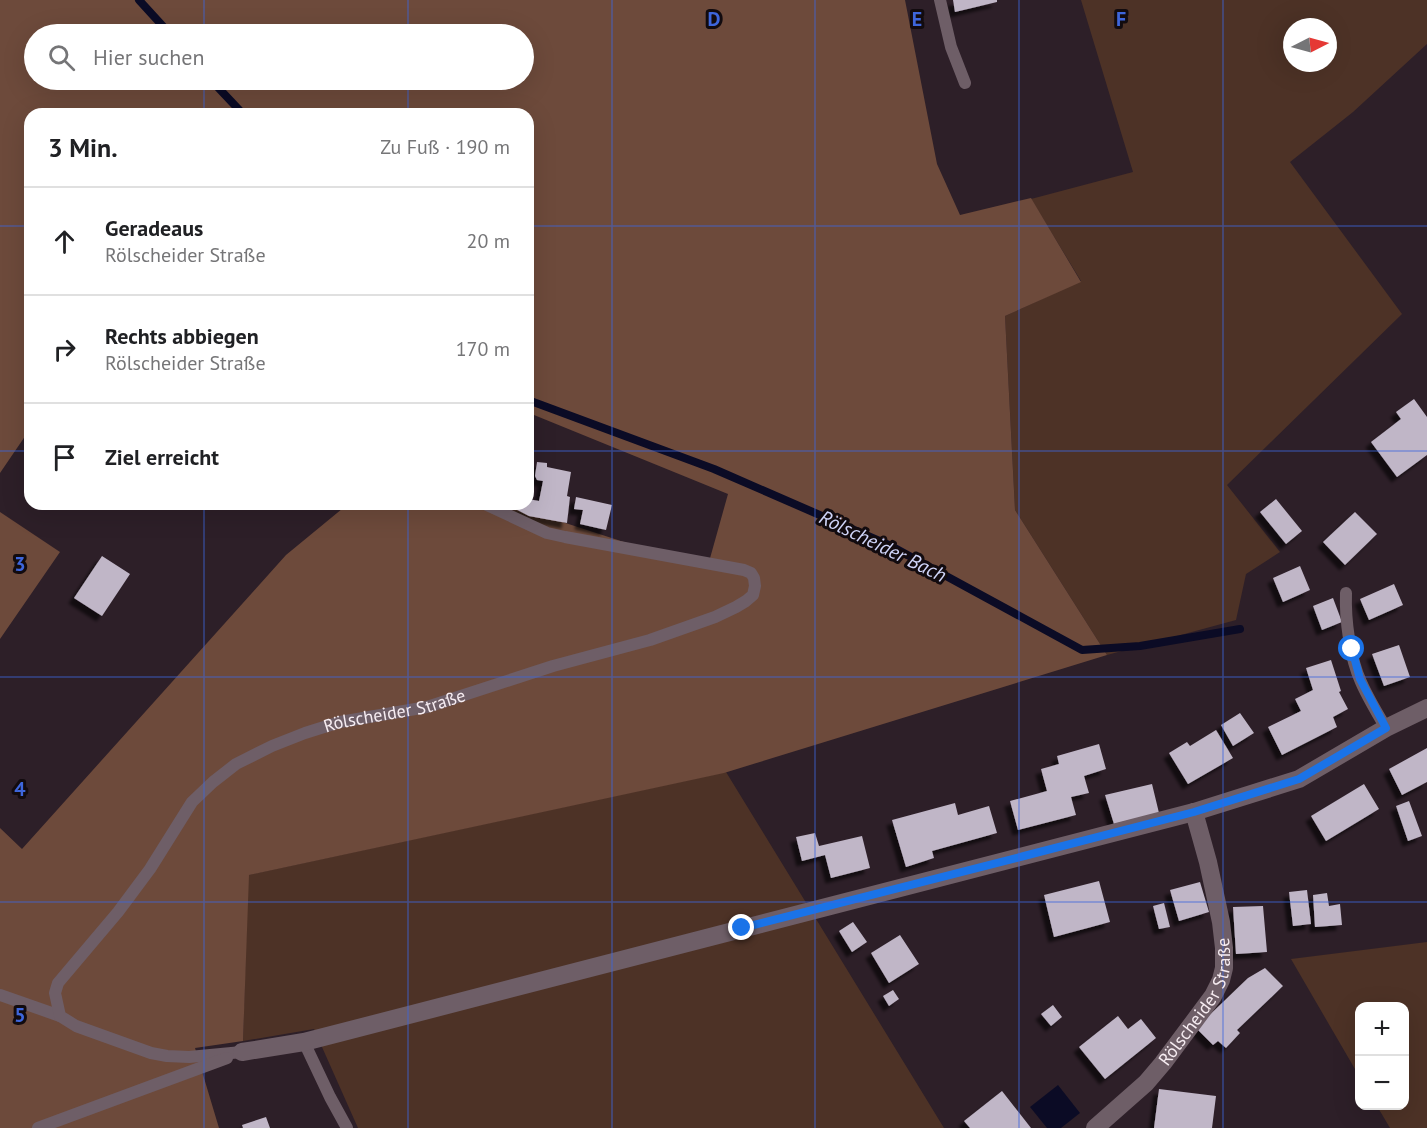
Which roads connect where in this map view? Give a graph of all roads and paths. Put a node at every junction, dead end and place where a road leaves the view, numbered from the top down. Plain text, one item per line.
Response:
1 (940, 0) edge
2 (965, 82) dead end
3 (498, 510) edge
4 (1346, 593) dead end
5 (1427, 708) edge
6 (1386, 728) junction
7 (1194, 812) junction
8 (0, 995) edge
9 (60, 1016) junction
10 (304, 1042) junction
11 (242, 1053) junction
12 (38, 1128) edge
13 (347, 1128) edge
14 (1095, 1128) edge

1 - 2 lane
3 - 9 lane, Rölscheider Straße
4 - 6 lane
5 - 6 street
6 - 7 street
7 - 10 street
7 - 14 street, Rölscheider Straße
8 - 9 lane
9 - 11 lane
10 - 11 street
10 - 13 lane
11 - 12 lane

